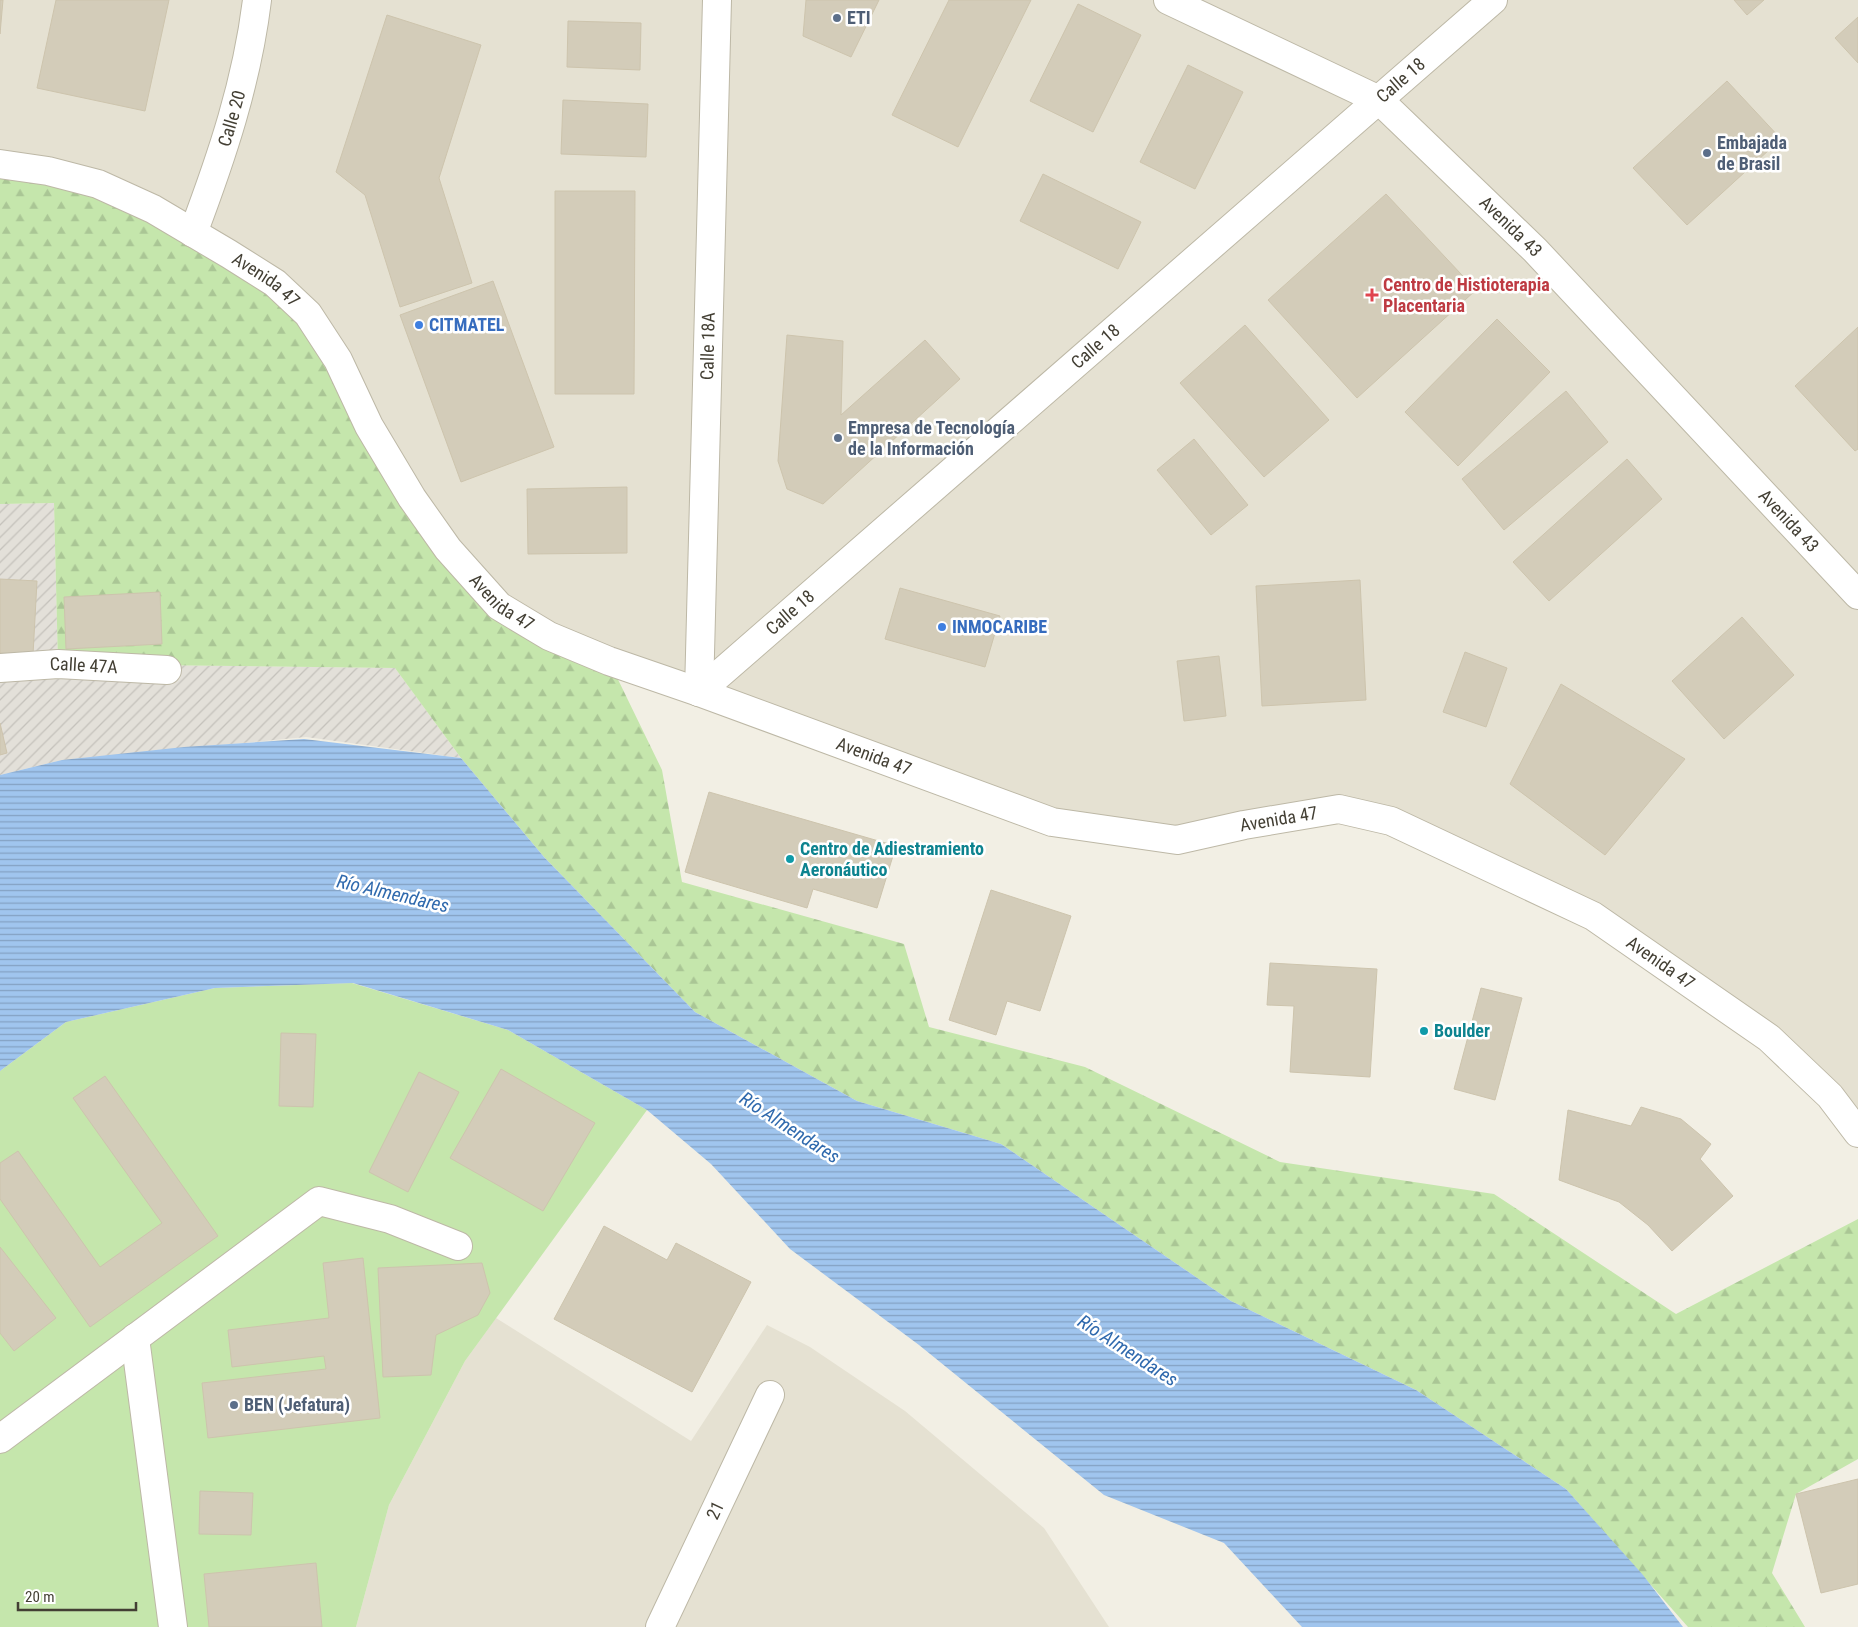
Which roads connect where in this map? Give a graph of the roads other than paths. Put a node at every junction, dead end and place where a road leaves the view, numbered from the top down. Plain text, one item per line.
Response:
1 (257, 0) edge
2 (717, 0) edge
3 (1168, 0) edge
4 (1493, 0) edge
5 (1379, 100) junction
6 (0, 164) edge
7 (193, 233) junction
8 (1858, 595) edge
9 (0, 668) edge
10 (167, 670) dead end
11 (700, 692) junction
12 (1858, 1134) edge
13 (458, 1246) dead end
14 (134, 1338) junction
15 (770, 1395) dead end
16 (0, 1439) edge
17 (173, 1627) edge
18 (660, 1627) edge

1 - 7 street, Calle 20
2 - 11 street, Calle 18A
3 - 5 street, Avenida 43
4 - 5 street, Calle 18
5 - 8 street, Avenida 43
5 - 11 street, Calle 18
6 - 7 street, Avenida 47
7 - 11 street, Avenida 47
9 - 10 street, Calle 47A
11 - 12 street, Avenida 47
13 - 14 street
14 - 16 street
14 - 17 street
15 - 18 street, 21

